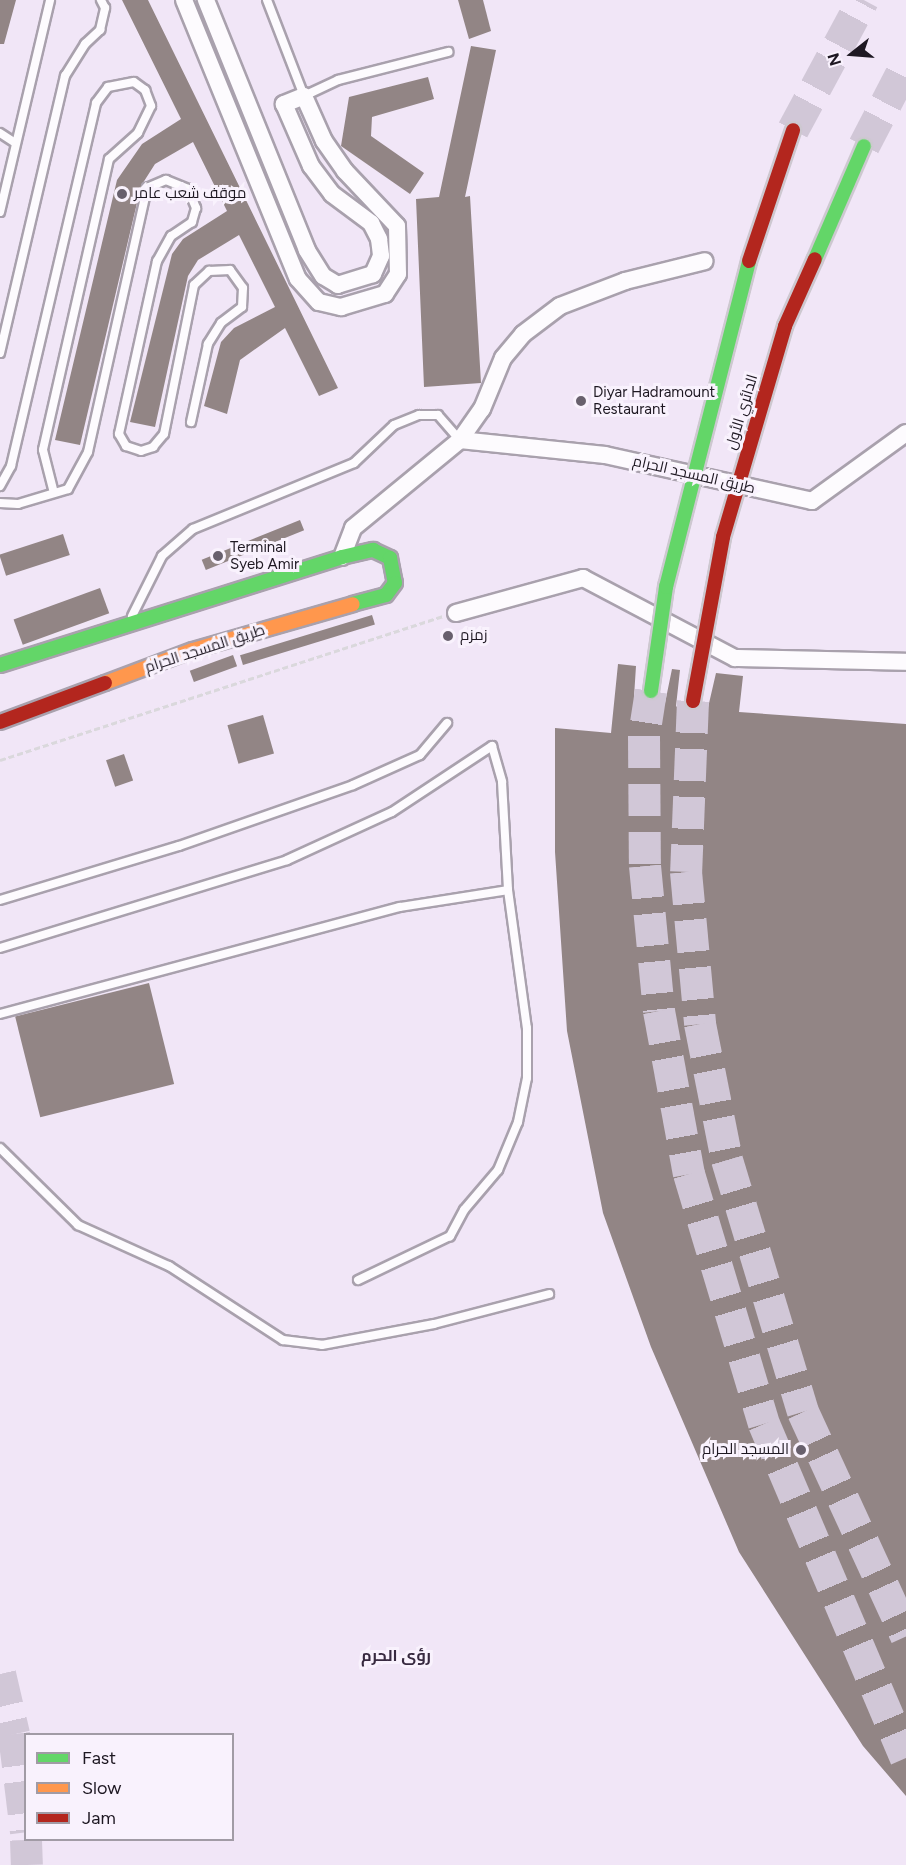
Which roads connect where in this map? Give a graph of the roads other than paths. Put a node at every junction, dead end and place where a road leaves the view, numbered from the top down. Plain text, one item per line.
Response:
1 (50, 0) edge
2 (101, 0) edge
3 (184, 0) edge
4 (206, 0) edge
5 (267, 0) edge
6 (448, 52) dead end
7 (304, 96) junction
8 (793, 130) tunnel mouth
9 (0, 133) edge
10 (14, 142) junction
11 (864, 146) tunnel mouth
12 (0, 213) edge
13 (705, 261) dead end
14 (0, 353) edge
15 (191, 422) dead end
16 (906, 433) edge
17 (460, 440) junction
18 (0, 486) edge
19 (54, 493) junction
20 (0, 503) edge
21 (342, 557) junction
22 (456, 613) road end
23 (126, 628) junction
24 (906, 662) edge
25 (0, 665) edge
26 (651, 691) tunnel mouth
27 (693, 701) tunnel mouth
28 (0, 722) edge
29 (447, 723) dead end
30 (508, 890) junction
31 (0, 900) edge
32 (0, 948) edge
33 (0, 1014) edge
34 (0, 1148) edge
35 (358, 1280) dead end
36 (549, 1294) dead end

1 - 10 lane
2 - 14 lane
3 - 7 street
4 - 7 street
5 - 7 lane
6 - 7 lane
8 - 26 main road, الدائري الأول, bridge
9 - 10 lane
10 - 12 lane
11 - 27 main road, الدائري الأول, bridge
13 - 17 street
15 - 19 lane
16 - 17 street, طريق المسجد الحرام
17 - 21 street
17 - 23 lane
18 - 19 lane
19 - 20 lane
21 - 23 main road
21 - 28 main road, طريق المسجد الحرام
22 - 24 street
23 - 25 main road
29 - 31 lane
30 - 32 lane
30 - 33 lane
30 - 35 lane
34 - 36 lane

